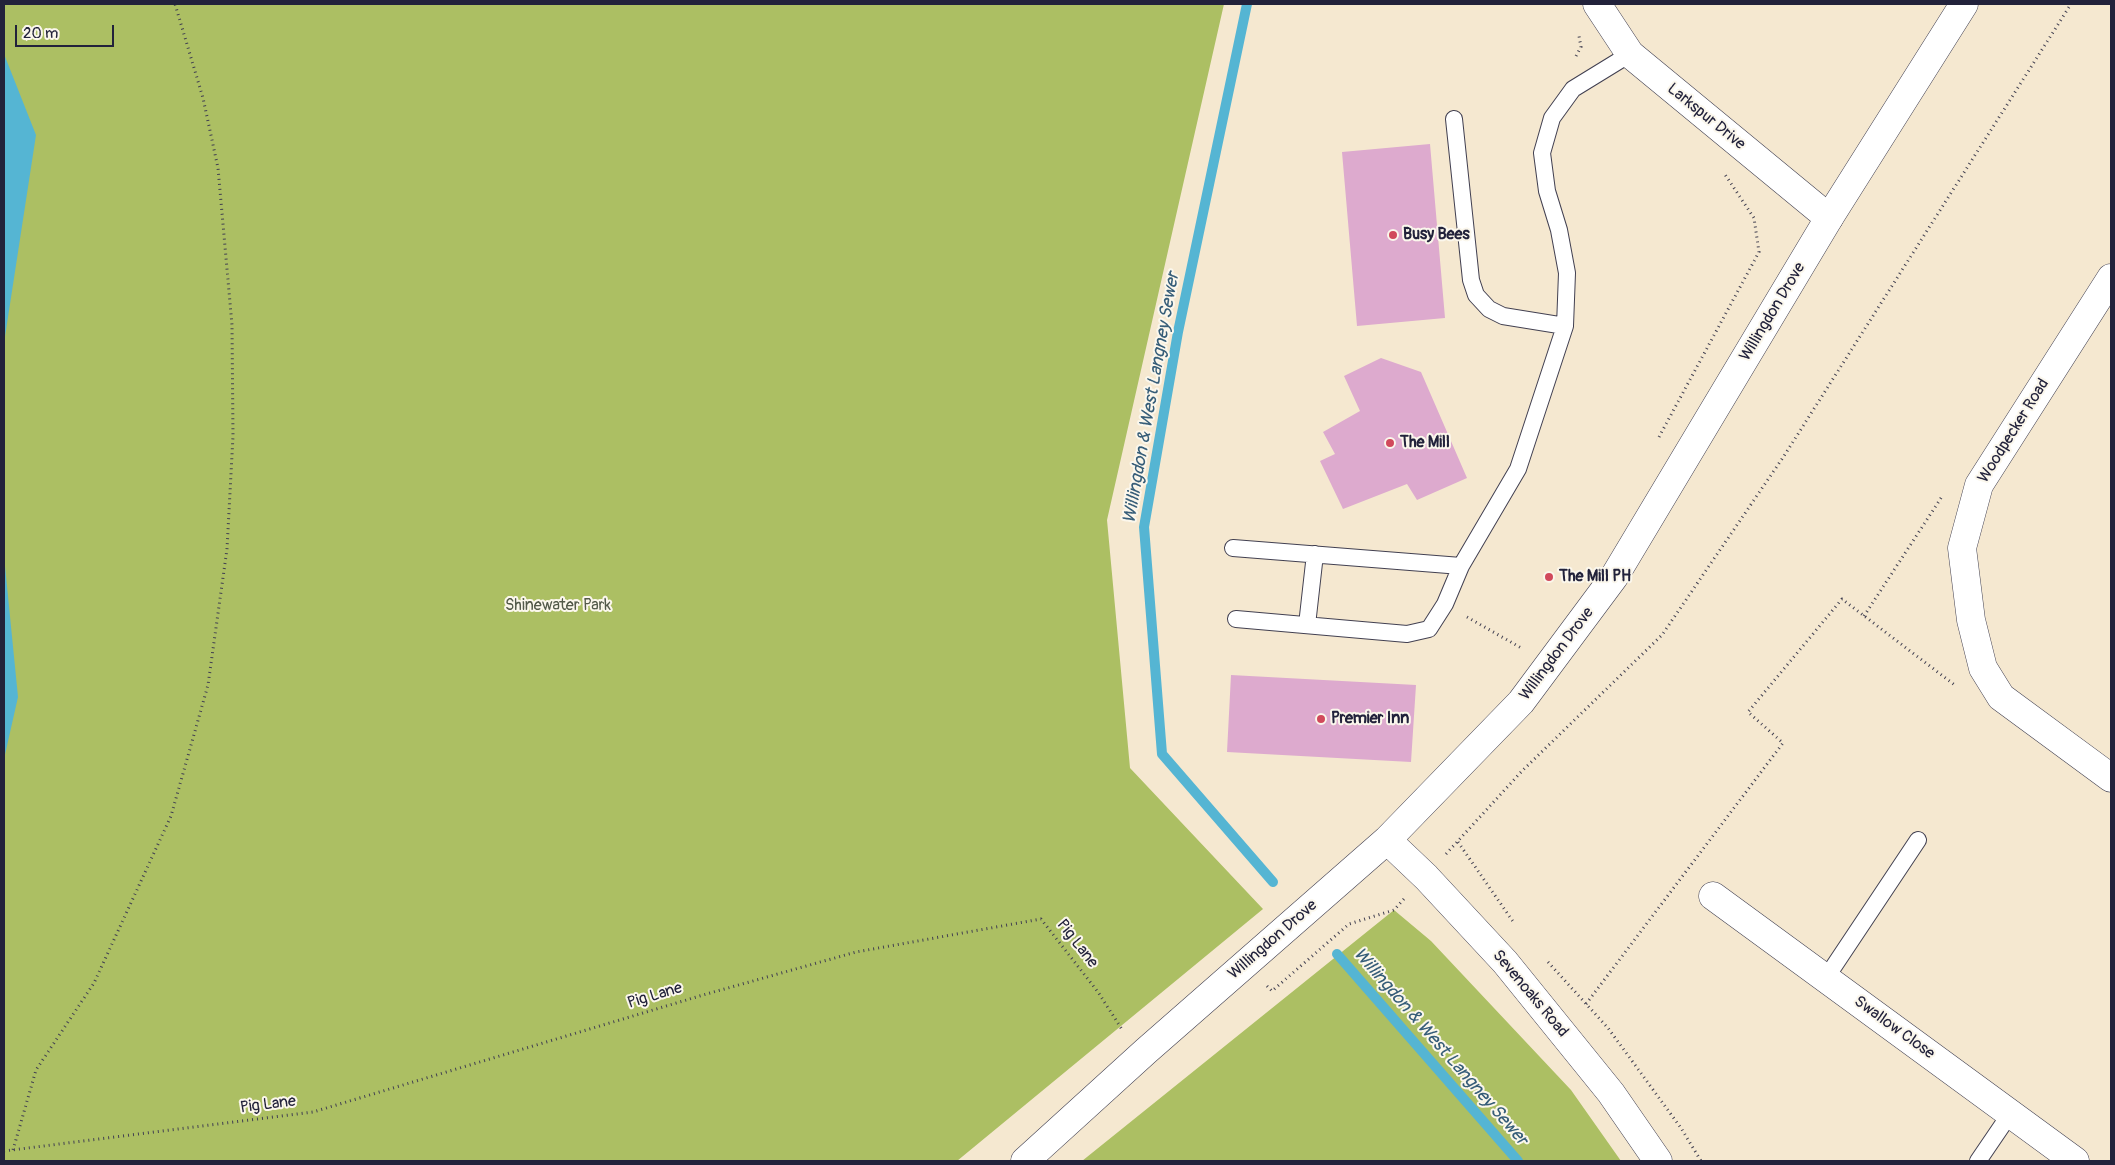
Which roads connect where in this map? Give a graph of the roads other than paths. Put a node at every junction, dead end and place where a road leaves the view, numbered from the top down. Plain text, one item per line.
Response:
1 (1597, 4) edge
2 (1964, 4) edge
3 (1630, 54) junction
4 (1454, 120) dead end
5 (1829, 218) junction
6 (2111, 278) edge
7 (1564, 326) junction
8 (1233, 548) dead end
9 (1315, 554) junction
10 (1461, 566) junction
11 (1236, 619) dead end
12 (1307, 624) junction
13 (2111, 778) edge
14 (1387, 840) junction
15 (1918, 840) dead end
16 (1714, 896) dead end
17 (1826, 978) junction
18 (2010, 1114) junction
19 (1025, 1161) edge
20 (1658, 1161) edge
21 (1978, 1161) edge
22 (2075, 1161) edge

1 - 3 street, Larkspur Drive
2 - 5 street, Willingdon Drove
3 - 5 street, Larkspur Drive
3 - 7 lane
4 - 7 lane
5 - 14 street, Willingdon Drove
6 - 13 street, Woodpecker Road
7 - 10 lane
8 - 9 lane
9 - 10 lane
9 - 12 lane
10 - 12 lane
11 - 12 lane
14 - 19 street, Willingdon Drove
14 - 20 street, Sevenoaks Road
15 - 17 lane
16 - 17 street, Swallow Close
17 - 18 street, Swallow Close
18 - 21 lane
18 - 22 street, Swallow Close

